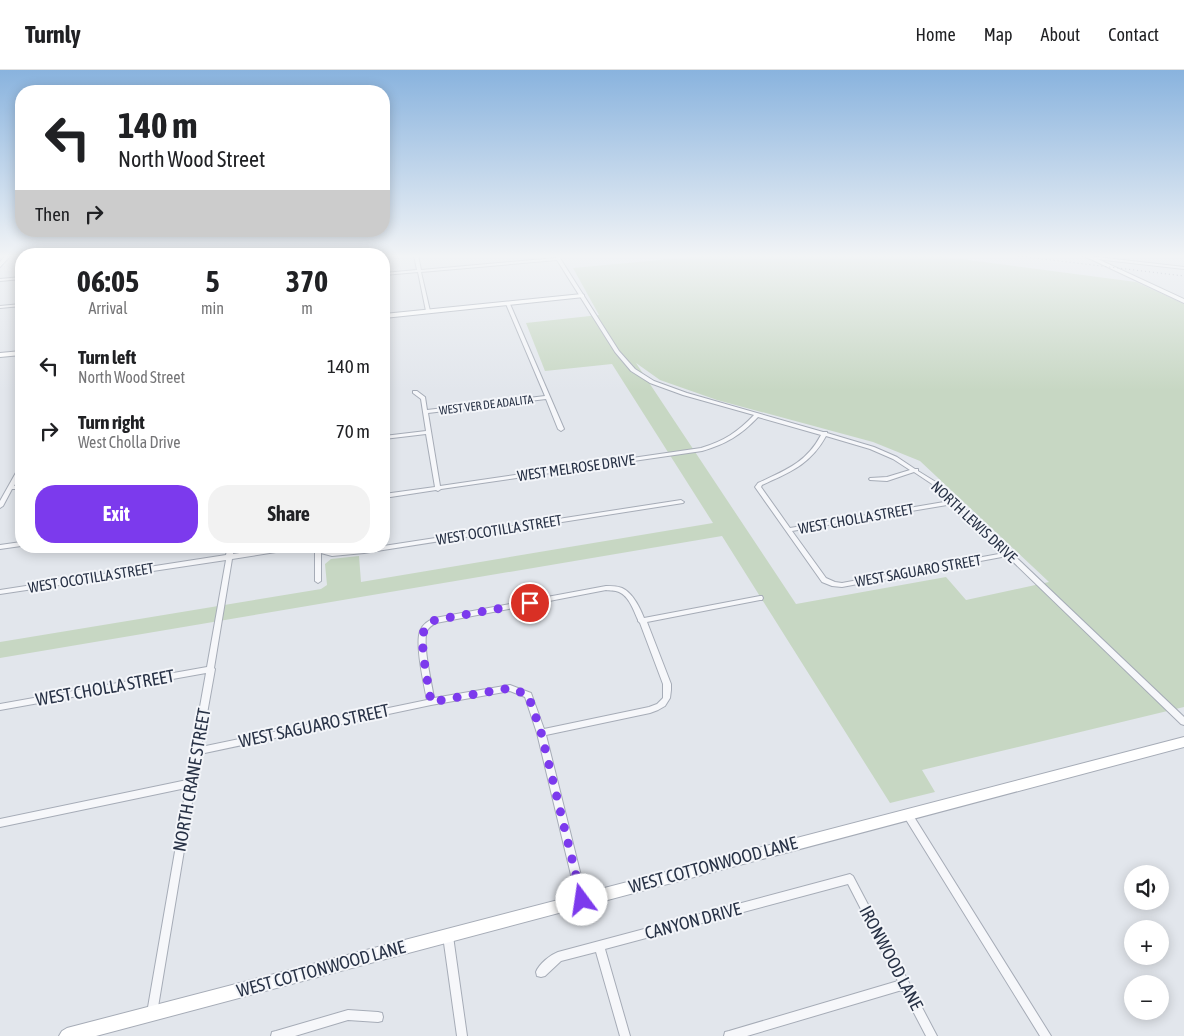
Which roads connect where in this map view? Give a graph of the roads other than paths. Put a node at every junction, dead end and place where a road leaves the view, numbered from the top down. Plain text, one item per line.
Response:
1 (426, 300) edge
2 (544, 300) edge
3 (584, 300) edge
4 (508, 304) junction
5 (15, 306) edge
6 (0, 307) edge
7 (428, 312) junction
8 (390, 315) edge
9 (15, 354) edge
10 (0, 355) edge
11 (415, 392) dead end
12 (547, 397) junction
13 (426, 412) junction
14 (757, 415) junction
15 (561, 429) dead end
16 (429, 432) junction
17 (824, 433) junction
18 (390, 437) edge
19 (916, 470) junction
20 (15, 479) edge
21 (872, 479) dead end
22 (15, 487) edge
23 (10, 488) junction
24 (438, 489) junction
25 (390, 495) edge
26 (681, 502) dead end
27 (955, 502) junction
28 (0, 506) edge
29 (788, 530) junction
30 (15, 545) edge
31 (0, 547) edge
32 (390, 547) edge
33 (230, 553) edge
34 (256, 553) edge
35 (318, 553) edge
36 (329, 553) edge
37 (343, 553) edge
38 (1008, 554) junction
39 (230, 557) junction
40 (318, 581) dead end
41 (0, 592) edge
42 (760, 598) dead end
43 (642, 622) junction
44 (211, 669) junction
45 (431, 702) junction
46 (0, 707) edge
47 (1184, 722) edge
48 (541, 732) junction
49 (1184, 742) edge
50 (197, 751) junction
51 (192, 782) junction
52 (908, 815) junction
53 (0, 823) edge
54 (850, 879) joint
55 (582, 900) junction
56 (448, 935) junction
57 (600, 946) junction
58 (541, 972) dead end
59 (904, 984) junction
60 (152, 1014) junction
61 (378, 1017) dead end
62 (68, 1036) edge
63 (276, 1036) edge
64 (462, 1036) edge
65 (625, 1036) edge
66 (730, 1036) edge
67 (932, 1036) edge
68 (1046, 1036) edge

1 - 7 street
2 - 4 main road
3 - 14 street, NORTH LEWIS DRIVE
4 - 7 main road
4 - 12 street
5 - 6 street
7 - 8 main road
9 - 10 main road
11 - 13 street
12 - 13 street, WEST VER DE ADALITA
12 - 15 street
13 - 16 street
14 - 17 street, NORTH LEWIS DRIVE
14 - 24 street, WEST MELROSE DRIVE
16 - 18 street
16 - 24 street
17 - 19 street, NORTH LEWIS DRIVE
17 - 29 street
19 - 21 street
19 - 27 street, NORTH LEWIS DRIVE
20 - 23 street
22 - 23 street
23 - 28 street
24 - 25 street, WEST MELROSE DRIVE
26 - 32 street, WEST OCOTILLA STREET
27 - 29 street, WEST CHOLLA STREET
27 - 38 street, NORTH LEWIS DRIVE
29 - 38 street, WEST SAGUARO STREET
30 - 31 street
33 - 39 street, NORTH CRANE STREET
34 - 39 street, WEST OCOTILLA STREET
35 - 40 street
36 - 37 street, WEST OCOTILLA STREET
38 - 47 street, NORTH LEWIS DRIVE
39 - 41 street, WEST OCOTILLA STREET
39 - 44 street, NORTH CRANE STREET
42 - 43 street
43 - 45 street
43 - 48 street
44 - 46 street, WEST CHOLLA STREET
44 - 50 street, NORTH CRANE STREET
45 - 48 street, WEST SAGUARO STREET
45 - 50 street, WEST SAGUARO STREET
48 - 55 street, WEST SAGUARO STREET
49 - 52 main road, WEST COTTONWOOD LANE
50 - 51 street, NORTH CRANE STREET
51 - 53 street
51 - 60 street, NORTH CRANE STREET
52 - 55 main road, WEST COTTONWOOD LANE
52 - 68 street
54 - 57 street, CANYON DRIVE
54 - 59 street, IRONWOOD LANE
55 - 56 main road, WEST COTTONWOOD LANE
56 - 60 main road, WEST COTTONWOOD LANE
56 - 64 street
57 - 58 street, CANYON DRIVE
57 - 65 street
59 - 66 street
59 - 67 street, IRONWOOD LANE
60 - 62 main road, WEST COTTONWOOD LANE
61 - 63 street

